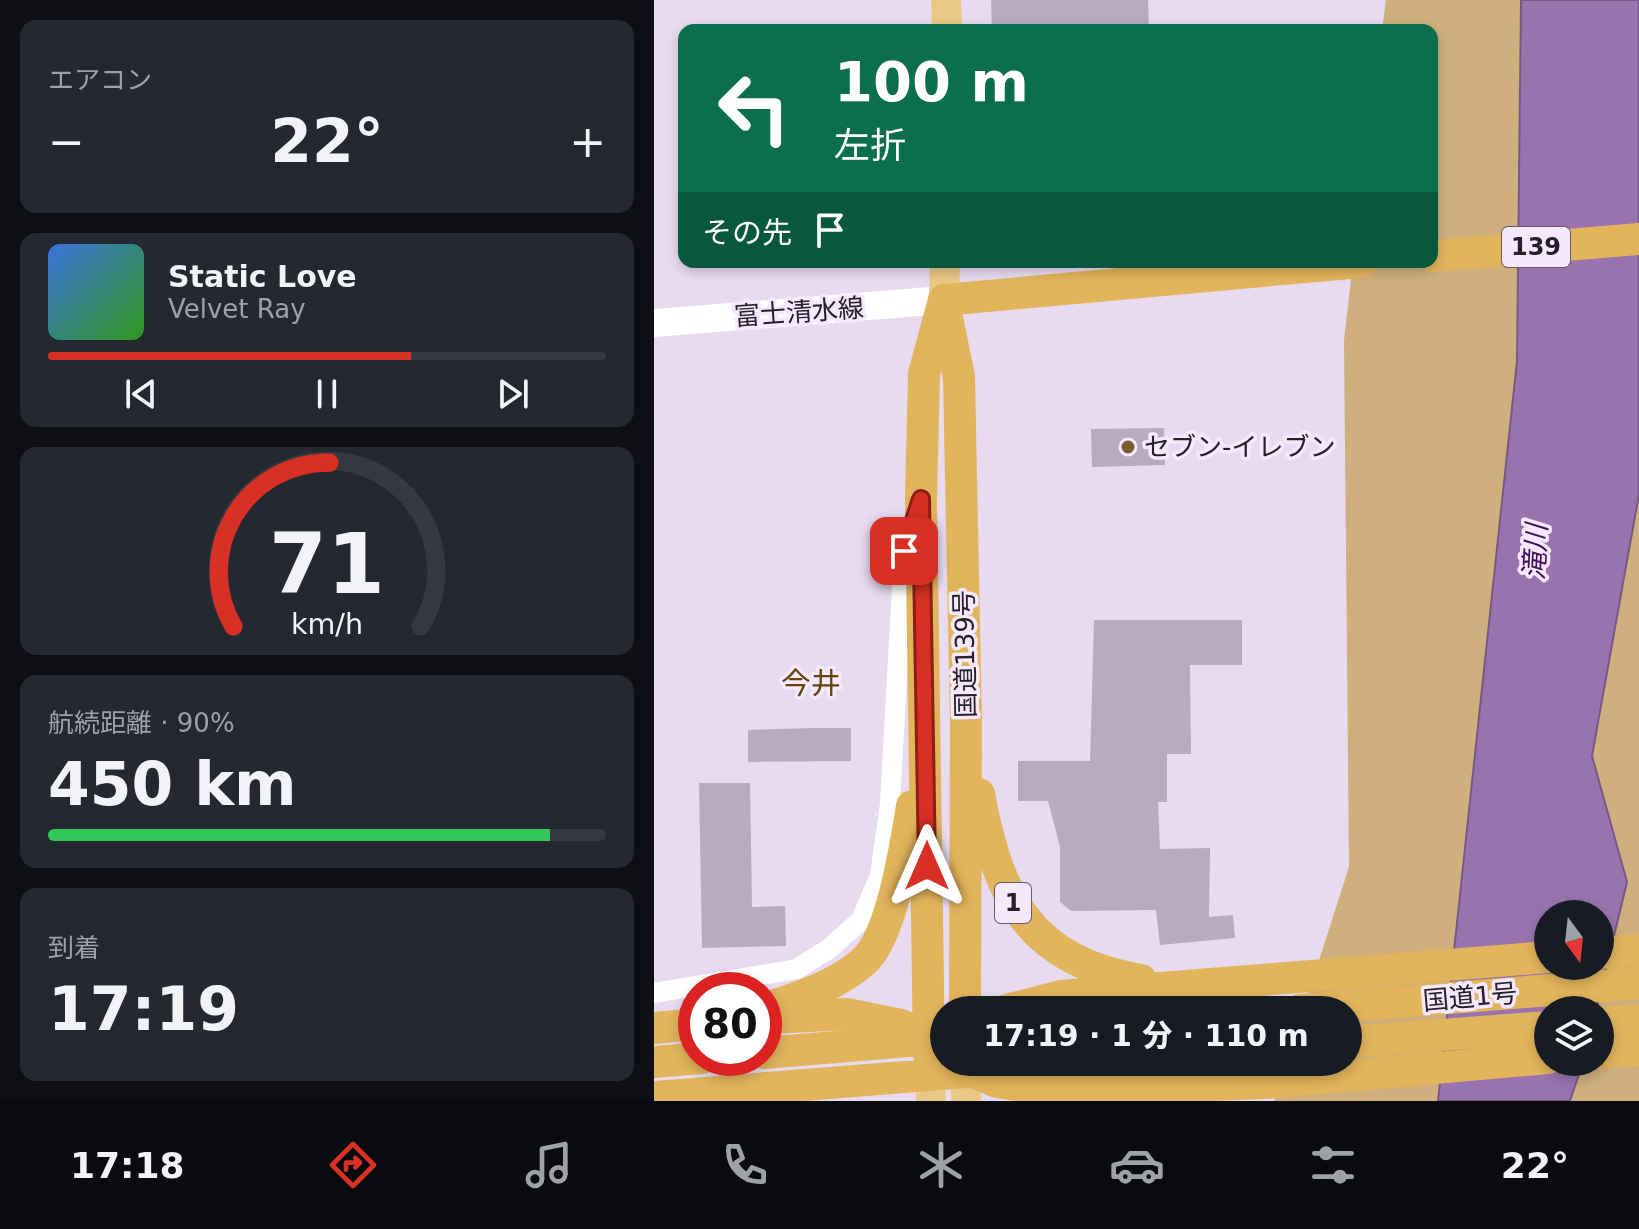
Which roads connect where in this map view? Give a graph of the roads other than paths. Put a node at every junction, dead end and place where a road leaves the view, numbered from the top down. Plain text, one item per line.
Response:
1 (946, 0) edge
2 (947, 24) edge
3 (1639, 239) edge
4 (1438, 256) edge
5 (945, 268) edge
6 (1295, 268) edge
7 (944, 300) junction
8 (654, 323) edge
9 (921, 499) junction
10 (927, 720) junction
11 (966, 724) junction
12 (1639, 950) edge
13 (1614, 952) edge
14 (1534, 958) edge
15 (1639, 983) edge
16 (1173, 986) junction
17 (654, 993) edge
18 (941, 996) edge
19 (965, 996) edge
20 (1061, 996) edge
21 (782, 1003) edge
22 (1362, 1005) edge
23 (782, 1017) edge
24 (1639, 1020) edge
25 (1614, 1022) edge
26 (678, 1026) edge
27 (654, 1028) edge
28 (1534, 1028) edge
29 (1362, 1041) edge
30 (930, 1049) edge
31 (1639, 1050) edge
32 (1614, 1052) edge
33 (782, 1054) edge
34 (930, 1059) edge
35 (1534, 1059) edge
36 (678, 1060) edge
37 (654, 1062) edge
38 (930, 1072) edge
39 (930, 1075) edge
40 (953, 1076) edge
41 (983, 1076) edge
42 (1181, 1087) junction
43 (654, 1097) edge
44 (897, 1101) edge
45 (966, 1101) edge
46 (1147, 1101) edge

1 - 2 main road
3 - 4 highway, 139
5 - 7 main road
6 - 7 highway
7 - 8 main road, 富士清水線
7 - 9 highway, 国道139号
7 - 11 highway, 国道139号
9 - 10 highway, 国道139号
9 - 17 street
10 - 18 highway, 国道139号
10 - 21 highway
11 - 16 highway, 1
11 - 19 highway, 国道139号
12 - 13 highway
14 - 16 highway, 1
15 - 22 highway, 国道1号
16 - 20 highway, 1
23 - 30 highway
24 - 25 highway
26 - 27 highway
28 - 29 highway, 国道1号
31 - 32 highway
33 - 34 highway
35 - 42 highway
36 - 37 highway
38 - 44 highway
39 - 43 highway
40 - 45 main road
41 - 42 highway
42 - 46 highway

